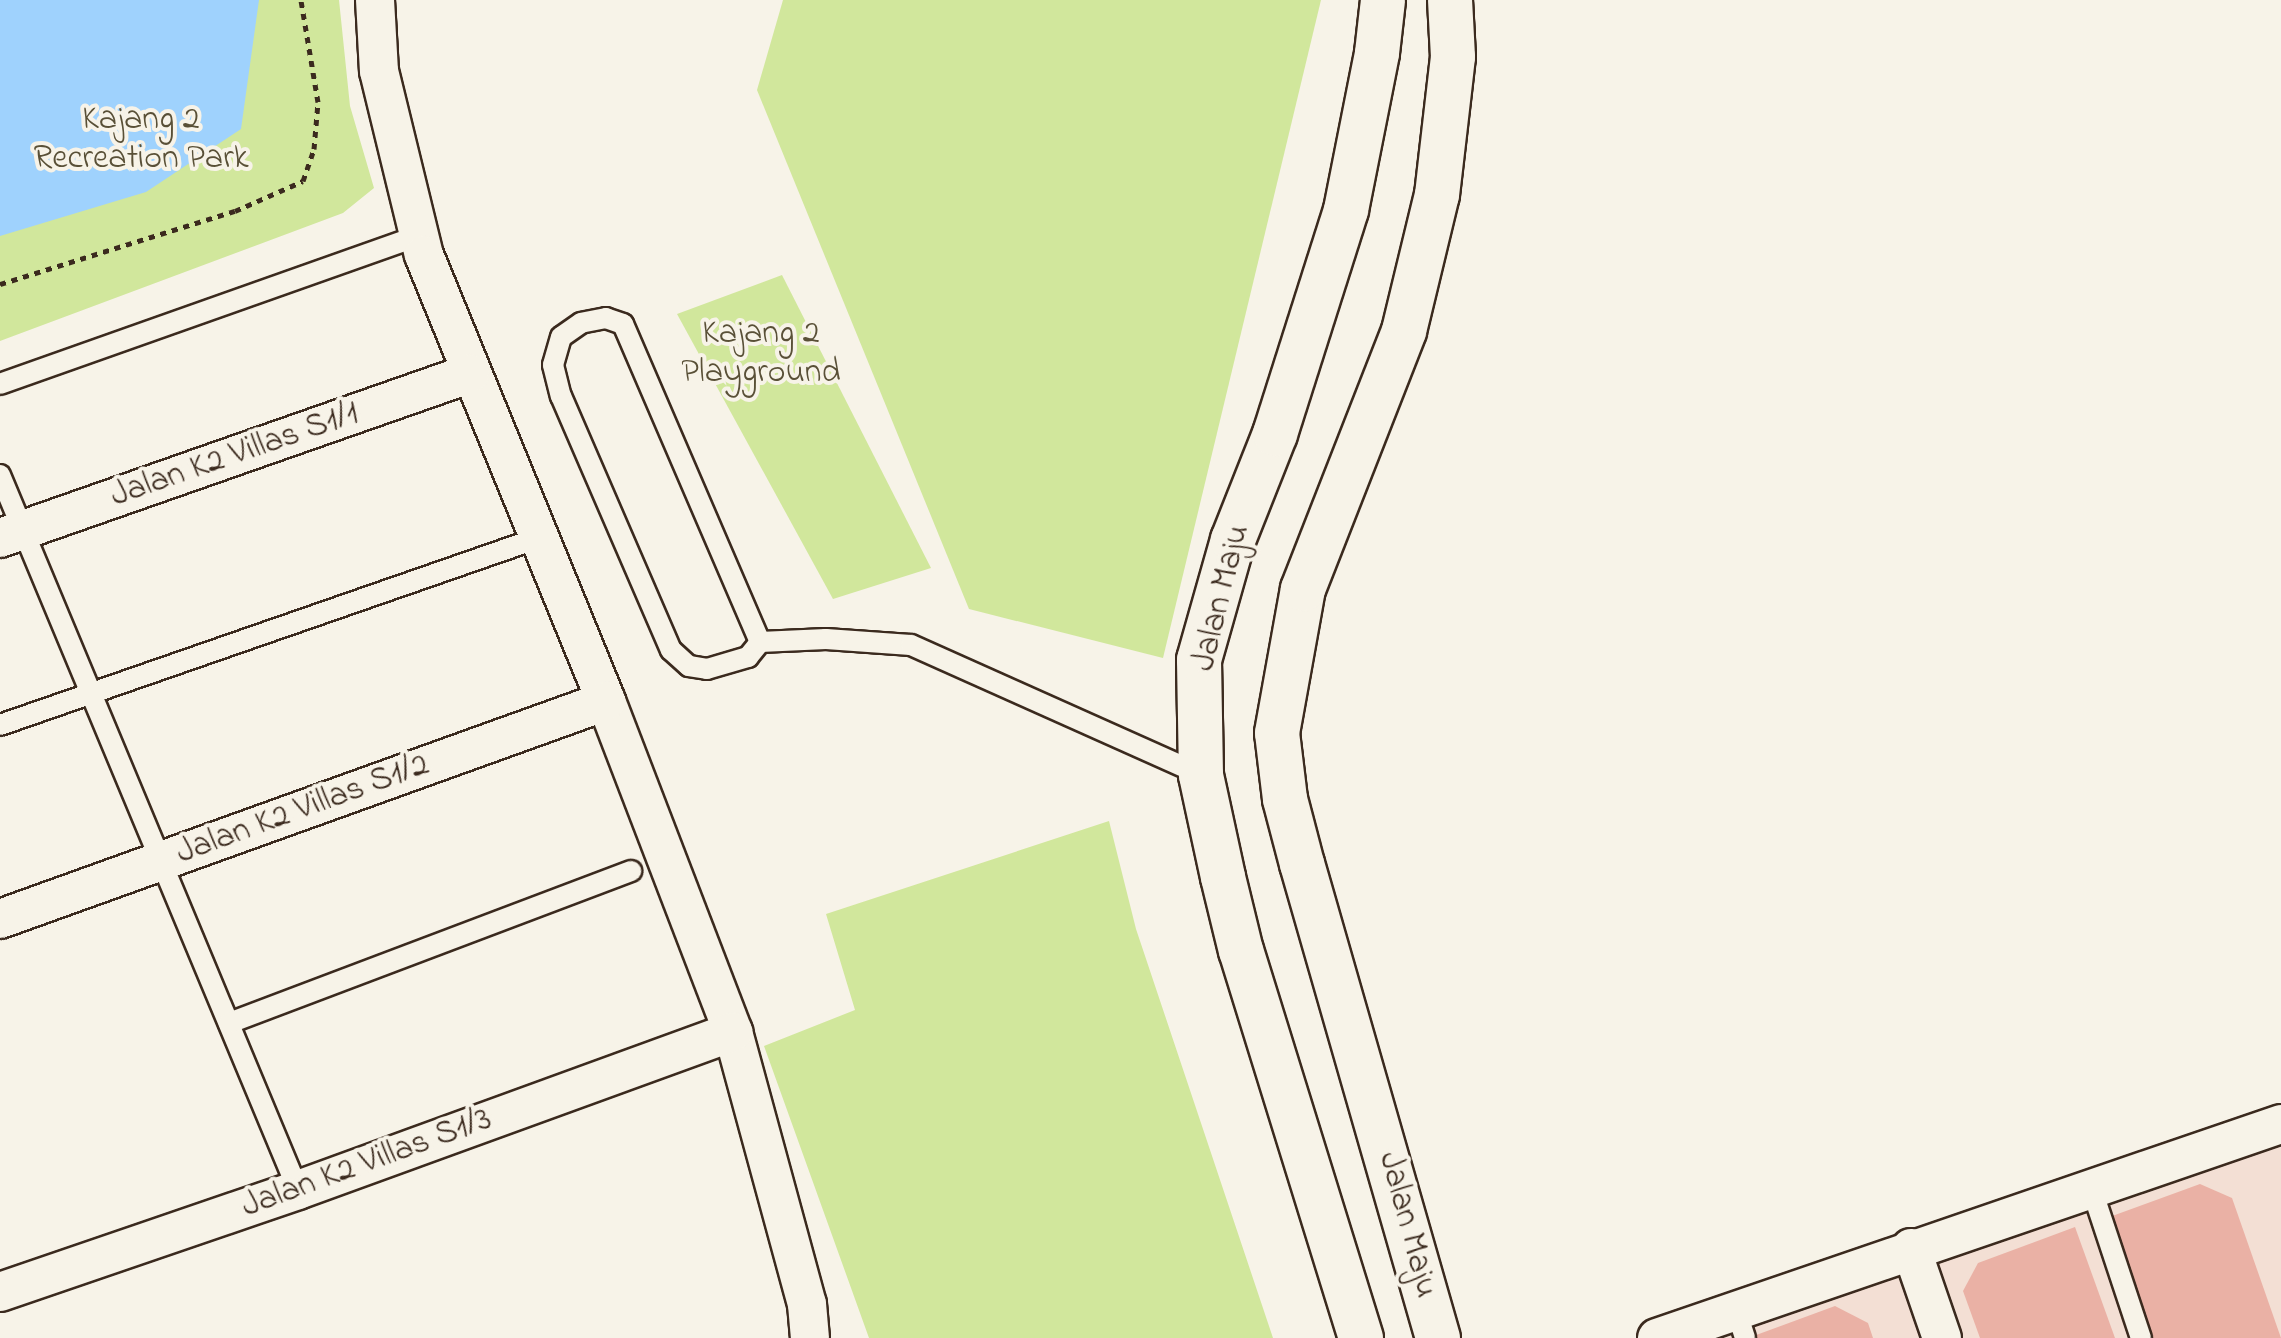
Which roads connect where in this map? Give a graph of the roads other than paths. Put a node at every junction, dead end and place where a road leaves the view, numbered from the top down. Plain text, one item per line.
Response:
1 (375, 0) edge
2 (1383, 0) edge
3 (1450, 0) edge
4 (420, 235) junction
5 (470, 373) junction
6 (0, 384) edge
7 (0, 475) edge
8 (12, 534) edge
9 (541, 537) junction
10 (760, 642) junction
11 (91, 693) junction
12 (606, 701) junction
13 (0, 725) edge
14 (1201, 775) junction
15 (161, 861) junction
16 (631, 871) dead end
17 (0, 919) edge
18 (229, 1023) junction
19 (733, 1032) junction
20 (2281, 1124) edge
21 (2091, 1187) junction
22 (298, 1190) junction
23 (1911, 1248) junction
24 (0, 1292) edge
25 (1741, 1324) edge
26 (810, 1338) edge
27 (1361, 1338) edge
28 (1438, 1338) edge
29 (1657, 1338) edge
30 (1942, 1338) edge
31 (2141, 1338) edge

1 - 4 street
2 - 14 street, Jalan Maju
3 - 28 street, Jalan Maju
4 - 5 street
4 - 6 lane
5 - 8 street, Jalan K2 Villas S1/1
5 - 9 street
7 - 8 lane
8 - 11 lane
9 - 11 lane
9 - 12 street
10 - 10 lane
10 - 14 lane
11 - 13 lane
11 - 15 lane
12 - 15 street, Jalan K2 Villas S1/2
12 - 19 street
14 - 27 street, Jalan Maju
15 - 17 street, Jalan K2 Villas S1/2
15 - 18 lane
16 - 18 lane
18 - 22 lane
19 - 22 street, Jalan K2 Villas S1/3
19 - 26 street
20 - 21 street
21 - 23 street
21 - 31 lane
22 - 24 street, Jalan K2 Villas S1/3
23 - 25 street
23 - 30 street
25 - 29 street

